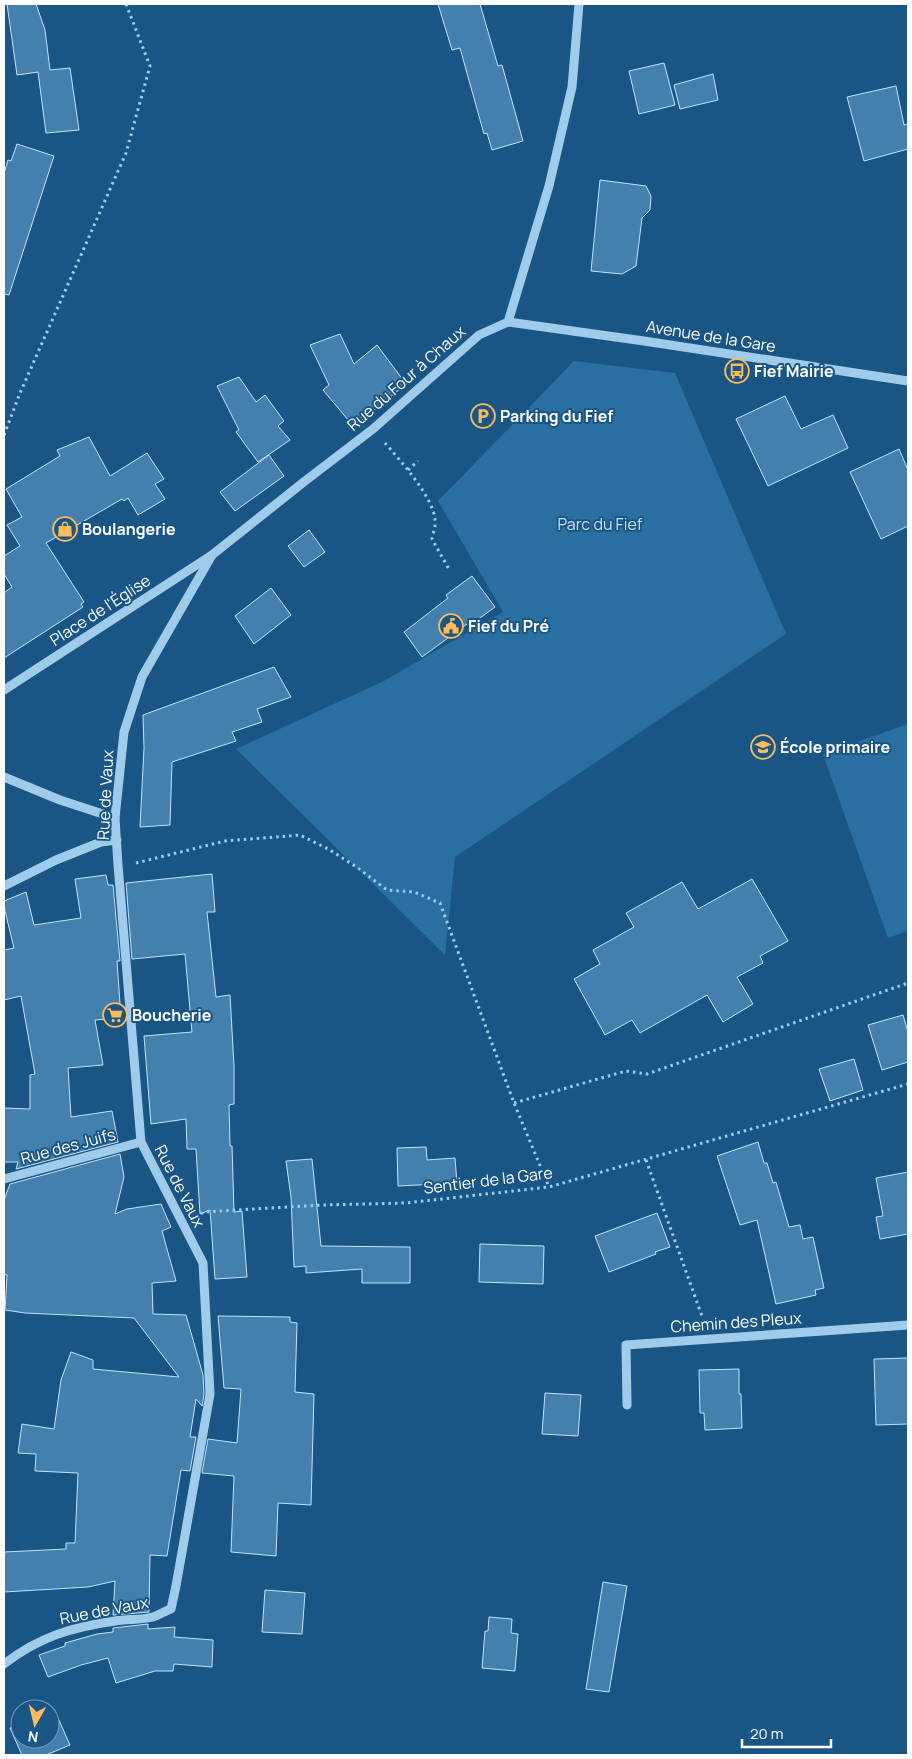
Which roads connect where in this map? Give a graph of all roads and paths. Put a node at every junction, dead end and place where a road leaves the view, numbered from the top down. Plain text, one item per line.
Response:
1 (126, 4) edge
2 (579, 4) edge
3 (508, 322) junction
4 (908, 381) edge
5 (373, 429) junction
6 (4, 435) edge
7 (418, 461) dead end
8 (408, 470) junction
9 (212, 555) junction
10 (450, 571) dead end
11 (4, 690) edge
12 (4, 777) edge
13 (115, 818) junction
14 (116, 840) junction
15 (118, 865) junction
16 (4, 886) edge
17 (908, 983) edge
18 (908, 1084) edge
19 (514, 1103) junction
20 (141, 1142) junction
21 (646, 1160) junction
22 (4, 1179) edge
23 (549, 1187) junction
24 (186, 1230) junction
25 (908, 1325) edge
26 (710, 1340) junction
27 (627, 1405) dead end
28 (4, 1664) edge

1 - 6 path
2 - 3 street
3 - 4 street, Avenue de la Gare
3 - 5 street, Rue du Four à Chaux
5 - 8 path
5 - 9 street, Rue du Four à Chaux
7 - 8 path
8 - 10 path
9 - 11 street, Place de l'Église
9 - 13 street, Rue de Vaux
12 - 13 street
13 - 14 street, Rue de Vaux
14 - 15 street, Rue de Vaux
14 - 16 street
15 - 19 path
15 - 20 street, Rue de Vaux
17 - 19 path
18 - 21 path, Sentier de la Gare
19 - 23 path
20 - 22 street, Rue des Juifs
20 - 24 street, Rue de Vaux
21 - 23 path, Sentier de la Gare
21 - 26 path
23 - 24 path, Sentier de la Gare
24 - 28 street, Rue de Vaux
25 - 26 street, Chemin des Pleux
26 - 27 street, Chemin des Pleux

